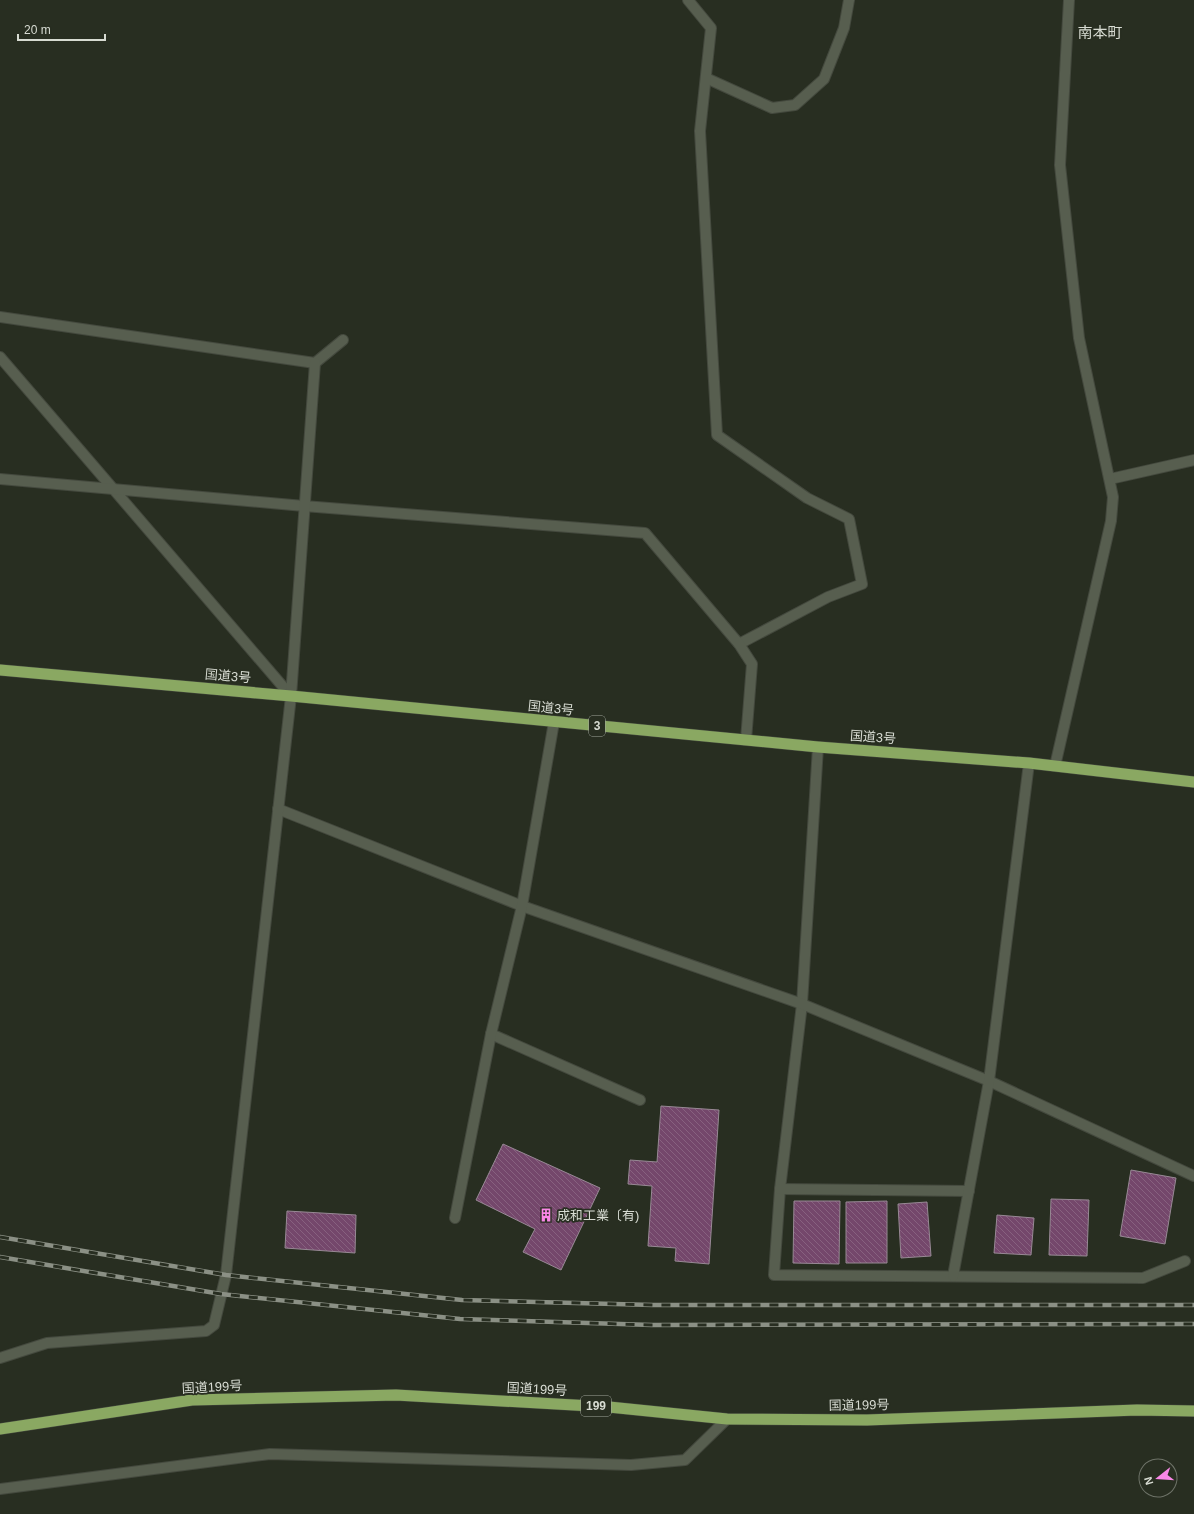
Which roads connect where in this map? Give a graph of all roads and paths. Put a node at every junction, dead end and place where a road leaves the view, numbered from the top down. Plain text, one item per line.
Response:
1 (688, 0) edge
2 (849, 0) edge
3 (1069, 0) edge
4 (706, 78) junction
5 (0, 317) edge
6 (344, 340) dead end
7 (0, 357) edge
8 (315, 363) junction
9 (1194, 460) edge
10 (0, 479) edge
11 (1110, 479) junction
12 (111, 488) junction
13 (304, 506) junction
14 (738, 644) junction
15 (0, 670) edge
16 (291, 696) junction
17 (554, 722) junction
18 (746, 740) junction
19 (818, 747) junction
20 (1029, 764) junction
21 (1055, 766) junction
22 (1194, 782) edge
23 (278, 809) junction
24 (522, 906) junction
25 (802, 1004) junction
26 (491, 1034) junction
27 (989, 1081) junction
28 (640, 1100) dead end
29 (1194, 1176) edge
30 (780, 1189) junction
31 (969, 1191) junction
32 (454, 1218) dead end
33 (1185, 1262) dead end
34 (953, 1276) junction
35 (0, 1358) edge
36 (1194, 1411) edge
37 (727, 1419) junction
38 (0, 1429) edge
39 (0, 1489) edge

1 - 4 street
2 - 4 street
3 - 11 street
4 - 14 street
5 - 8 street
6 - 8 street
7 - 12 street
8 - 13 street
9 - 11 street
10 - 12 street
11 - 21 street
12 - 13 street
12 - 16 street
13 - 14 street
13 - 16 street
14 - 18 street
15 - 16 highway, 国道3号 / 3
16 - 17 highway, 国道3号 / 3
16 - 23 street
17 - 18 highway, 国道3号 / 3
17 - 24 street
18 - 19 highway, 国道3号 / 3
19 - 20 highway, 国道3号 / 3
19 - 25 street
20 - 21 highway, 国道3号 / 3
20 - 27 street
21 - 22 highway, 国道3号 / 3
23 - 24 street
23 - 35 street
24 - 25 street
24 - 26 street
25 - 27 street
25 - 30 street
26 - 28 street
26 - 32 street
27 - 29 street
27 - 31 street
30 - 31 street
30 - 34 street
31 - 34 street
33 - 34 street
36 - 37 highway, 国道199号 / 199
37 - 38 highway, 国道199号 / 199
37 - 39 street

